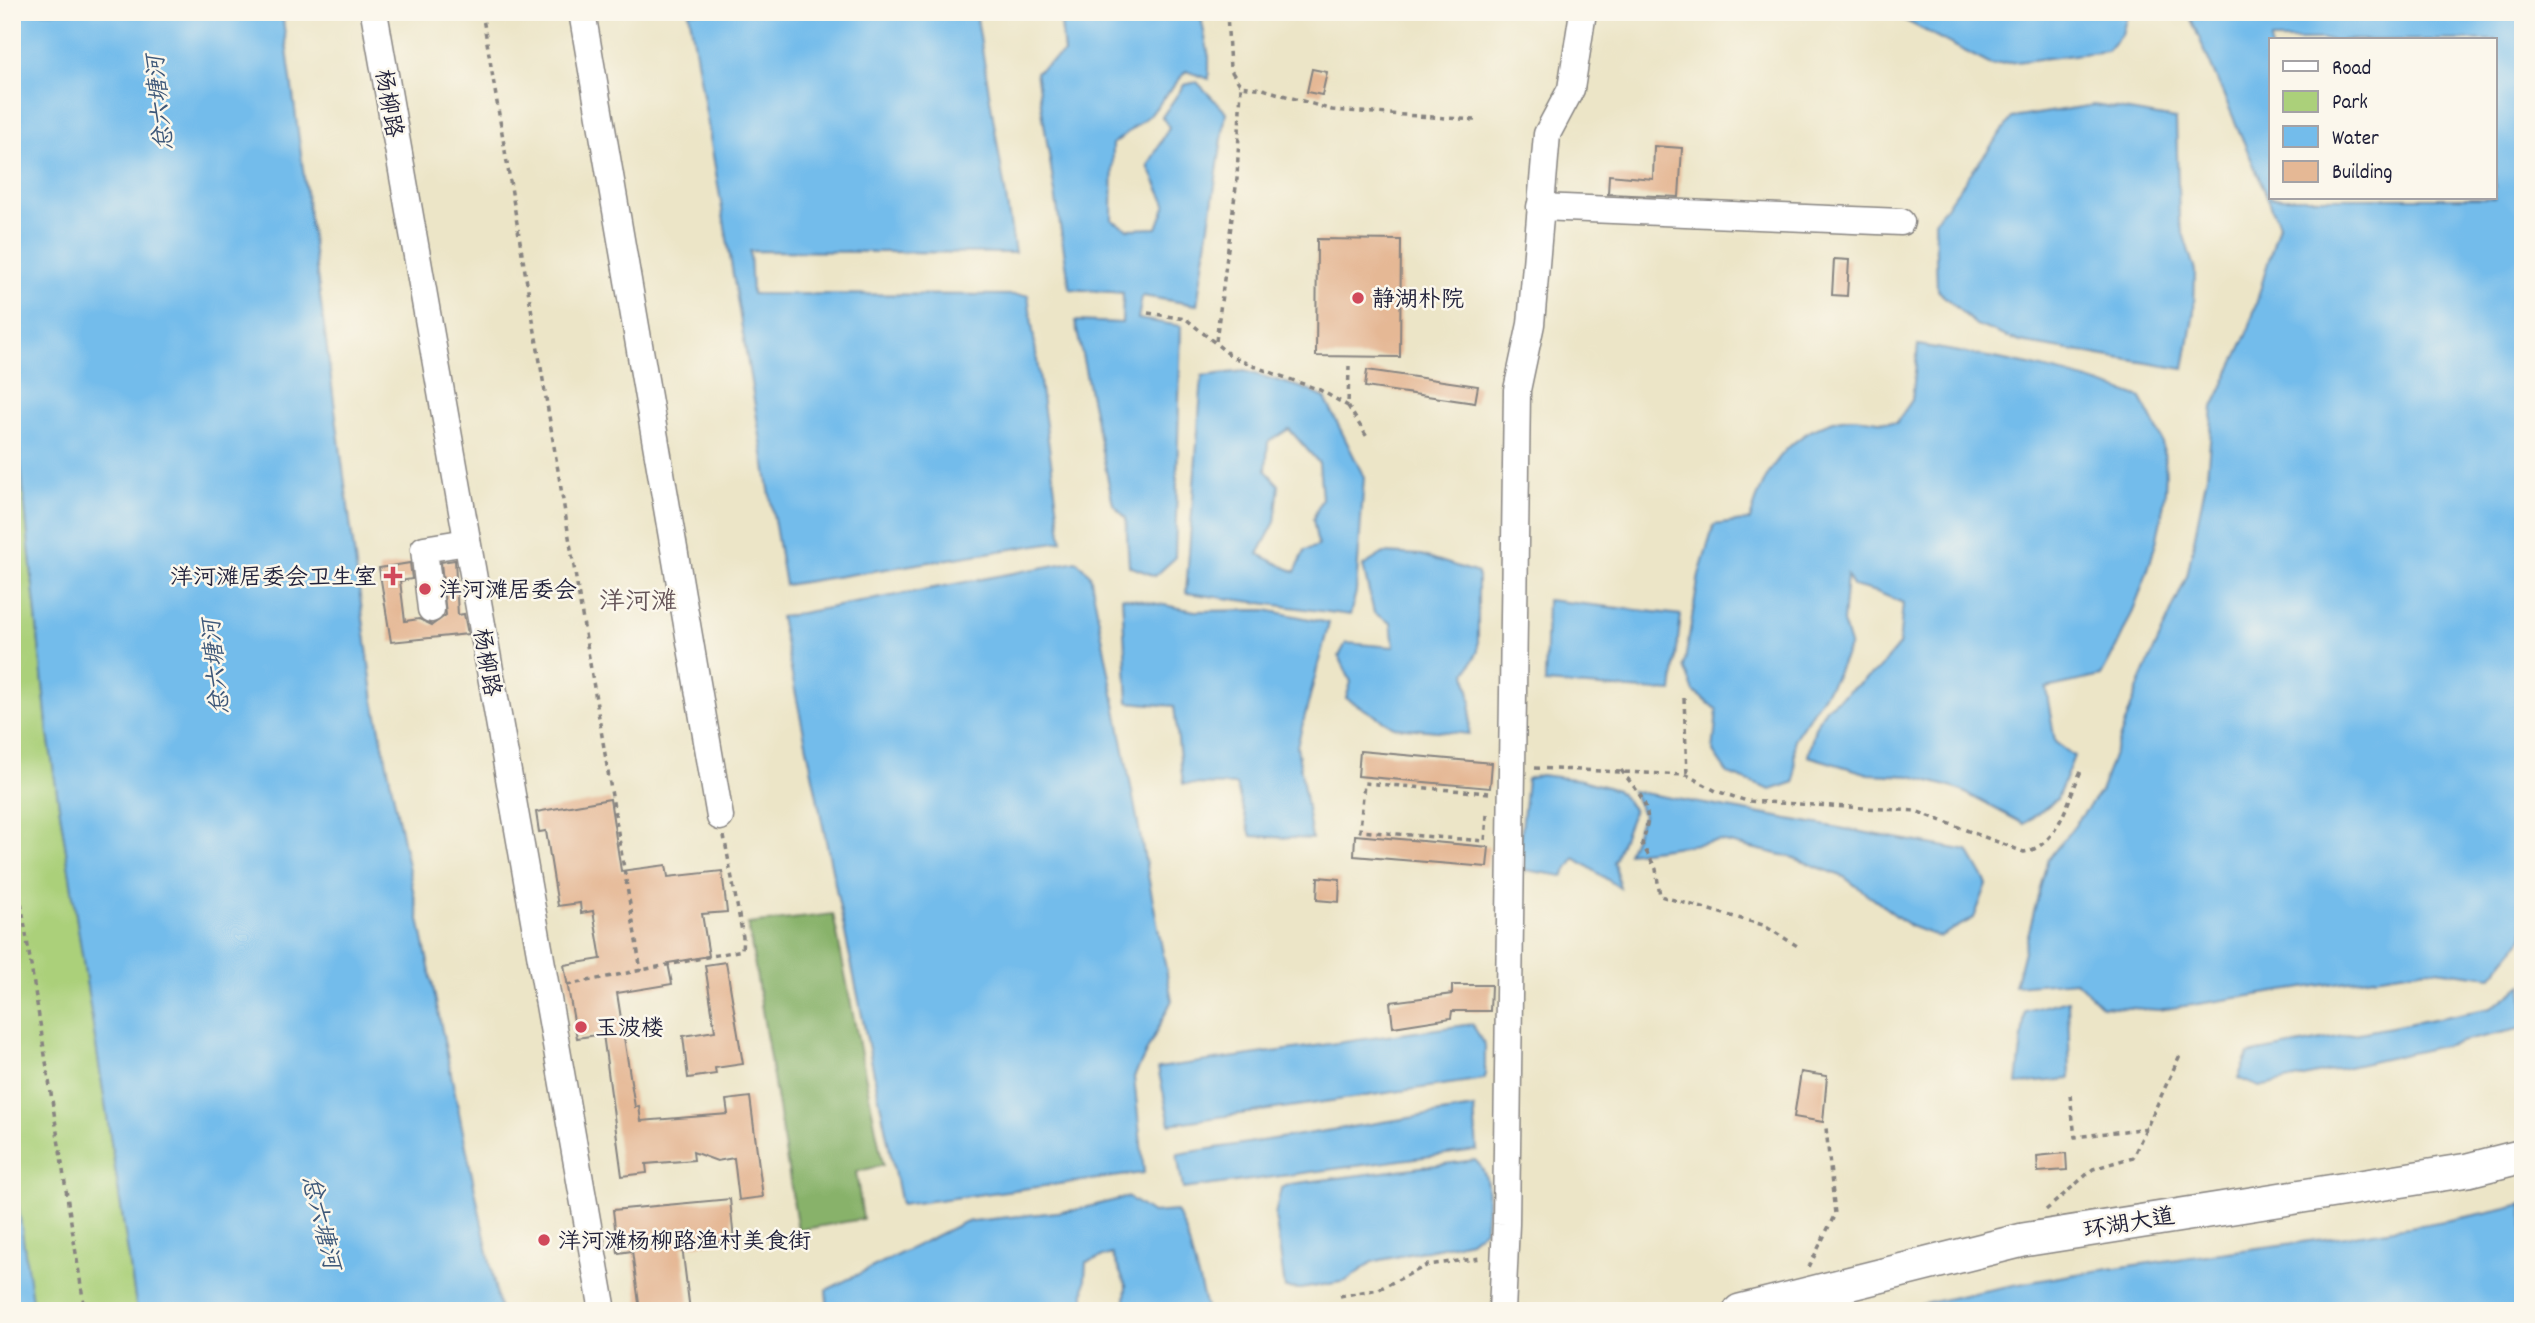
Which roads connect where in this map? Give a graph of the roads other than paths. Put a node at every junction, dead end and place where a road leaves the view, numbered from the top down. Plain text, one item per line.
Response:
1 (374, 12) edge
2 (582, 12) edge
3 (1583, 12) edge
4 (1541, 206) junction
5 (1900, 222) dead end
6 (467, 542) junction
7 (431, 609) dead end
8 (720, 817) road end
9 (2523, 1156) edge
10 (603, 1311) edge
11 (1502, 1311) edge
12 (1740, 1311) edge

1 - 6 street, 杨柳路
2 - 8 street
3 - 4 street
4 - 5 street
4 - 11 street
6 - 7 street
6 - 10 street, 杨柳路
9 - 12 main road, 环湖大道

